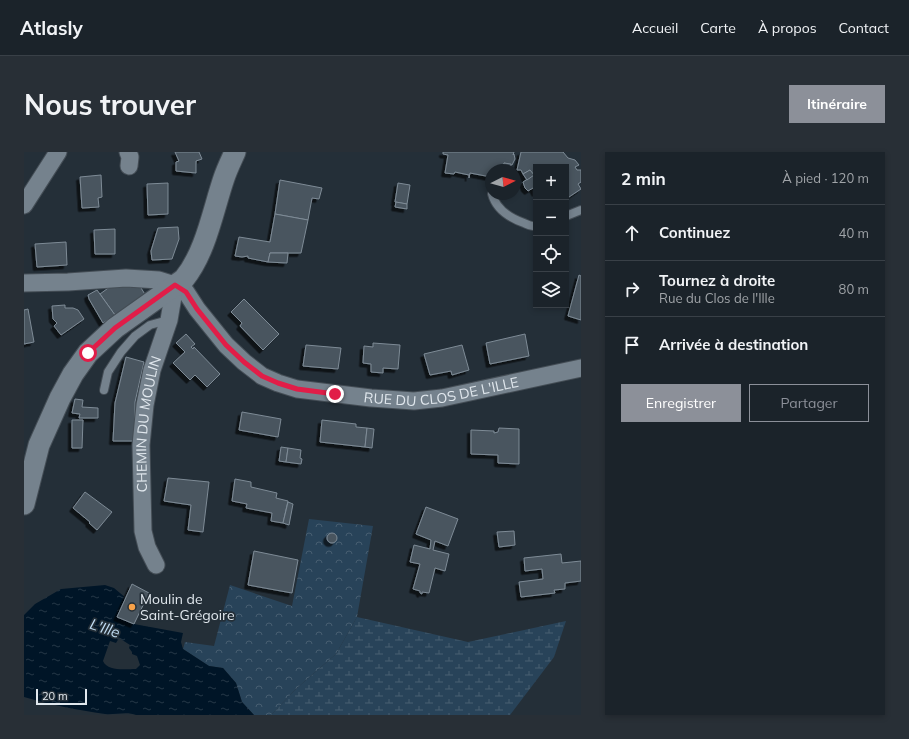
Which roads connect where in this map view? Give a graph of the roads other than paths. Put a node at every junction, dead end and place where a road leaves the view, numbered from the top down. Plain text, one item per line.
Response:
1 (58, 152) edge
2 (235, 152) edge
3 (495, 200) edge
4 (24, 206) edge
5 (581, 210) edge
6 (569, 215) edge
7 (533, 226) edge
8 (24, 283) edge
9 (175, 285) junction
10 (169, 320) junction
11 (581, 368) edge
12 (104, 390) dead end
13 (24, 504) edge
14 (156, 565) dead end

1 - 4 street
2 - 9 street
3 - 7 lane
5 - 6 lane
8 - 9 street
9 - 10 street, CHEMIN DU MOULIN
9 - 11 street, RUE DU CLOS DE L'ILLE
9 - 13 street
10 - 12 lane
10 - 14 street, CHEMIN DU MOULIN

